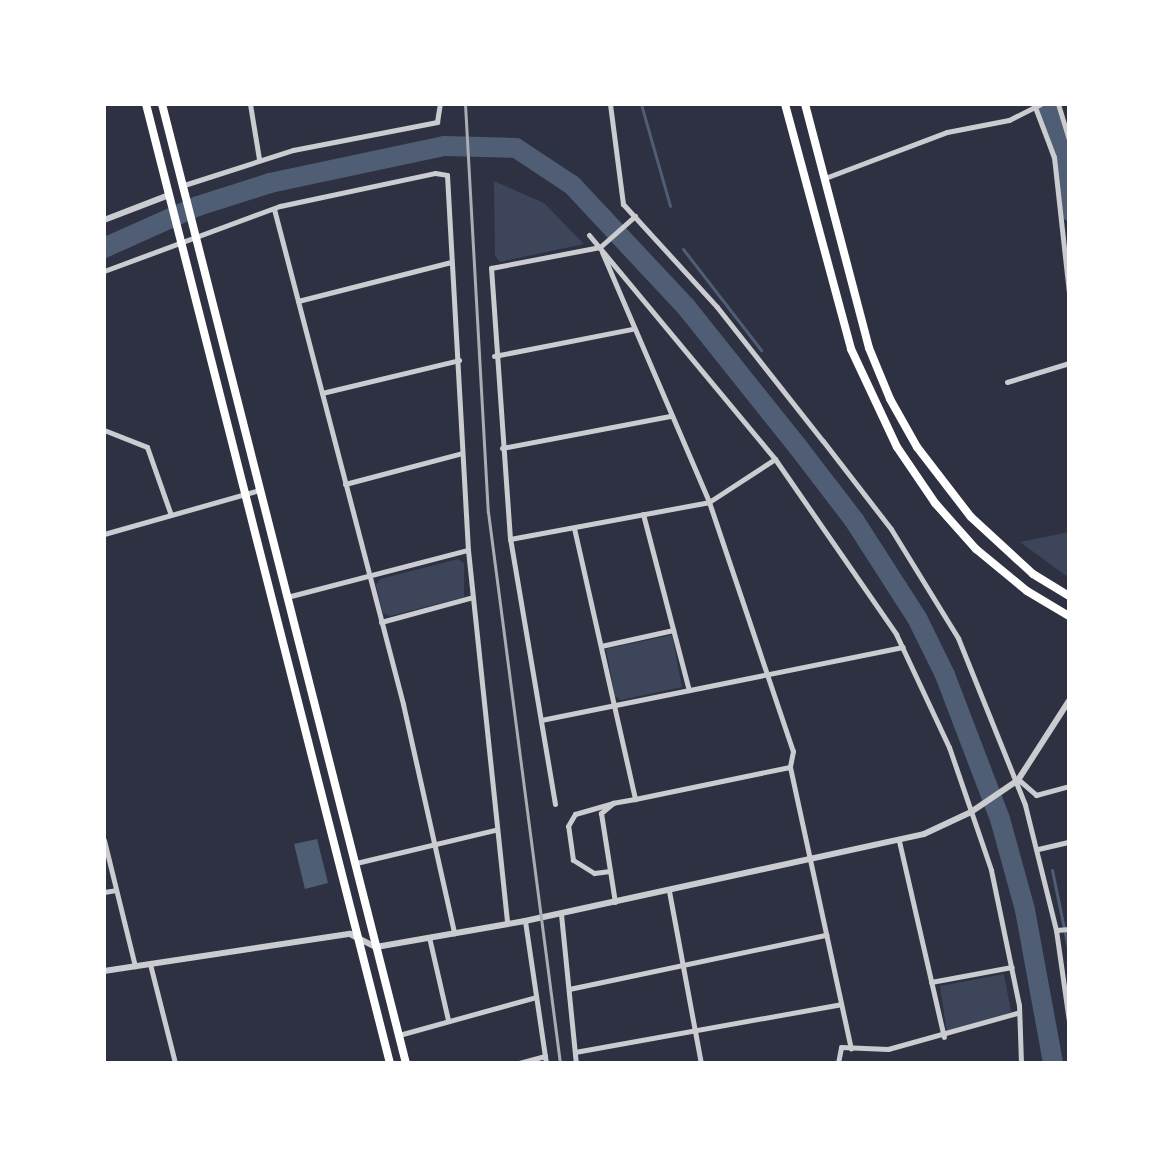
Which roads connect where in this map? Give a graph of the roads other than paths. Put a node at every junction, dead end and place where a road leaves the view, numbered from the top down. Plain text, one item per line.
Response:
1 (146, 104) edge
2 (162, 104) edge
3 (250, 104) edge
4 (440, 104) edge
5 (610, 104) edge
6 (785, 104) edge
7 (805, 104) edge
8 (1058, 104) edge
9 (1037, 105) edge
10 (1069, 139) edge
11 (259, 159) junction
12 (825, 178) junction
13 (182, 190) junction
14 (170, 196) junction
15 (274, 209) junction
16 (634, 217) junction
17 (104, 220) edge
18 (193, 234) junction
19 (589, 235) dead end
20 (180, 238) junction
21 (602, 246) junction
22 (451, 262) junction
23 (104, 271) edge
24 (1068, 286) edge
25 (1069, 293) edge
26 (298, 301) junction
27 (632, 329) junction
28 (494, 356) junction
29 (459, 360) junction
30 (1069, 363) edge
31 (1007, 382) dead end
32 (322, 393) junction
33 (670, 416) junction
34 (104, 430) edge
35 (502, 448) junction
36 (462, 453) junction
37 (775, 459) junction
38 (345, 484) junction
39 (260, 490) junction
40 (246, 493) junction
41 (709, 502) junction
42 (643, 514) junction
43 (171, 515) junction
44 (574, 528) junction
45 (104, 534) edge
46 (510, 539) junction
47 (468, 550) junction
48 (369, 576) junction
49 (1069, 596) edge
50 (286, 597) junction
51 (473, 597) junction
52 (1069, 616) edge
53 (381, 622) junction
54 (673, 630) junction
55 (601, 646) junction
56 (903, 647) junction
57 (767, 673) junction
58 (689, 690) junction
59 (1069, 701) edge
60 (613, 703) junction
61 (541, 720) junction
62 (790, 767) junction
63 (1018, 780) junction
64 (1069, 786) edge
65 (635, 799) junction
66 (613, 803) junction
67 (555, 804) dead end
68 (974, 811) junction
69 (495, 830) junction
70 (104, 840) edge
71 (899, 841) junction
72 (1069, 842) edge
73 (438, 844) junction
74 (1038, 849) junction
75 (810, 860) junction
76 (354, 863) junction
77 (610, 871) junction
78 (116, 890) junction
79 (669, 891) junction
80 (104, 892) edge
81 (615, 902) junction
82 (561, 914) junction
83 (525, 921) junction
84 (507, 924) junction
85 (1069, 929) edge
86 (1056, 930) junction
87 (454, 933) junction
88 (356, 934) junction
89 (826, 935) junction
90 (429, 937) junction
91 (376, 947) junction
92 (150, 964) junction
93 (681, 965) junction
94 (135, 966) junction
95 (1012, 967) junction
96 (104, 971) edge
97 (931, 982) junction
98 (569, 989) junction
99 (536, 997) junction
100 (841, 1004) junction
101 (1017, 1013) junction
102 (448, 1020) junction
103 (1069, 1021) edge
104 (693, 1029) junction
105 (399, 1035) junction
106 (944, 1037) junction
107 (851, 1048) junction
108 (575, 1052) junction
109 (546, 1059) edge
110 (175, 1063) edge
111 (390, 1063) edge
112 (406, 1063) edge
113 (519, 1063) edge
114 (576, 1063) edge
115 (701, 1063) edge
116 (838, 1063) edge
117 (1021, 1063) edge

1 - 14 highway
2 - 13 highway
3 - 11 street
4 - 11 street
5 - 16 street
6 - 52 highway
7 - 12 highway
8 - 10 street
9 - 12 street
9 - 24 street
11 - 13 street
12 - 49 highway
13 - 18 highway
14 - 17 street
14 - 20 highway
15 - 18 street
15 - 22 street
15 - 26 street
16 - 21 street
16 - 63 street
18 - 20 street
18 - 39 highway
19 - 21 street
20 - 23 street
20 - 40 highway
21 - 27 street
21 - 28 street
21 - 37 street
22 - 26 street
22 - 29 street
24 - 25 street
26 - 32 street
27 - 28 street
27 - 33 street
28 - 35 street
29 - 32 street
29 - 36 street
30 - 31 street
32 - 38 street
33 - 35 street
33 - 41 street
34 - 43 street
35 - 46 street
36 - 38 street
36 - 47 street
37 - 41 street
37 - 56 street
38 - 48 street
39 - 40 street
39 - 50 highway
40 - 43 street
40 - 88 highway
41 - 42 street
41 - 57 street
42 - 44 street
42 - 54 street
43 - 45 street
44 - 46 street
44 - 55 street
46 - 61 street
47 - 48 street
47 - 51 street
48 - 50 street
48 - 53 street
50 - 76 highway
51 - 53 street
51 - 69 street
53 - 73 street
54 - 55 street
54 - 58 street
55 - 60 street
56 - 57 street
56 - 68 street
57 - 58 street
57 - 62 street
58 - 60 street
59 - 63 street
60 - 61 street
60 - 65 street
61 - 67 street
62 - 65 street
62 - 75 street
63 - 64 street
63 - 68 street
63 - 74 street
65 - 66 street
66 - 77 street
66 - 77 street
68 - 71 street
68 - 95 street
69 - 73 street
69 - 84 street
70 - 78 street
71 - 75 street
71 - 97 street
72 - 74 street
73 - 76 street
73 - 87 street
74 - 86 street
75 - 79 street
75 - 89 street
76 - 91 highway
77 - 81 street
78 - 80 street
78 - 94 street
79 - 81 street
79 - 93 street
81 - 82 street
82 - 83 street
82 - 98 street
83 - 84 street
83 - 99 street
84 - 87 street
85 - 86 street
86 - 103 street
87 - 90 street
88 - 91 street
88 - 92 street
88 - 111 highway
89 - 93 street
89 - 100 street
90 - 91 street
90 - 102 street
91 - 105 highway
92 - 94 street
92 - 110 street
93 - 98 street
93 - 104 street
94 - 96 street
95 - 97 street
95 - 101 street
97 - 106 street
98 - 108 street
99 - 102 street
99 - 109 street
100 - 104 street
100 - 107 street
101 - 106 street
101 - 117 street
102 - 105 street
104 - 108 street
104 - 115 street
105 - 112 highway
106 - 107 street
107 - 116 street
108 - 114 street
109 - 113 street

